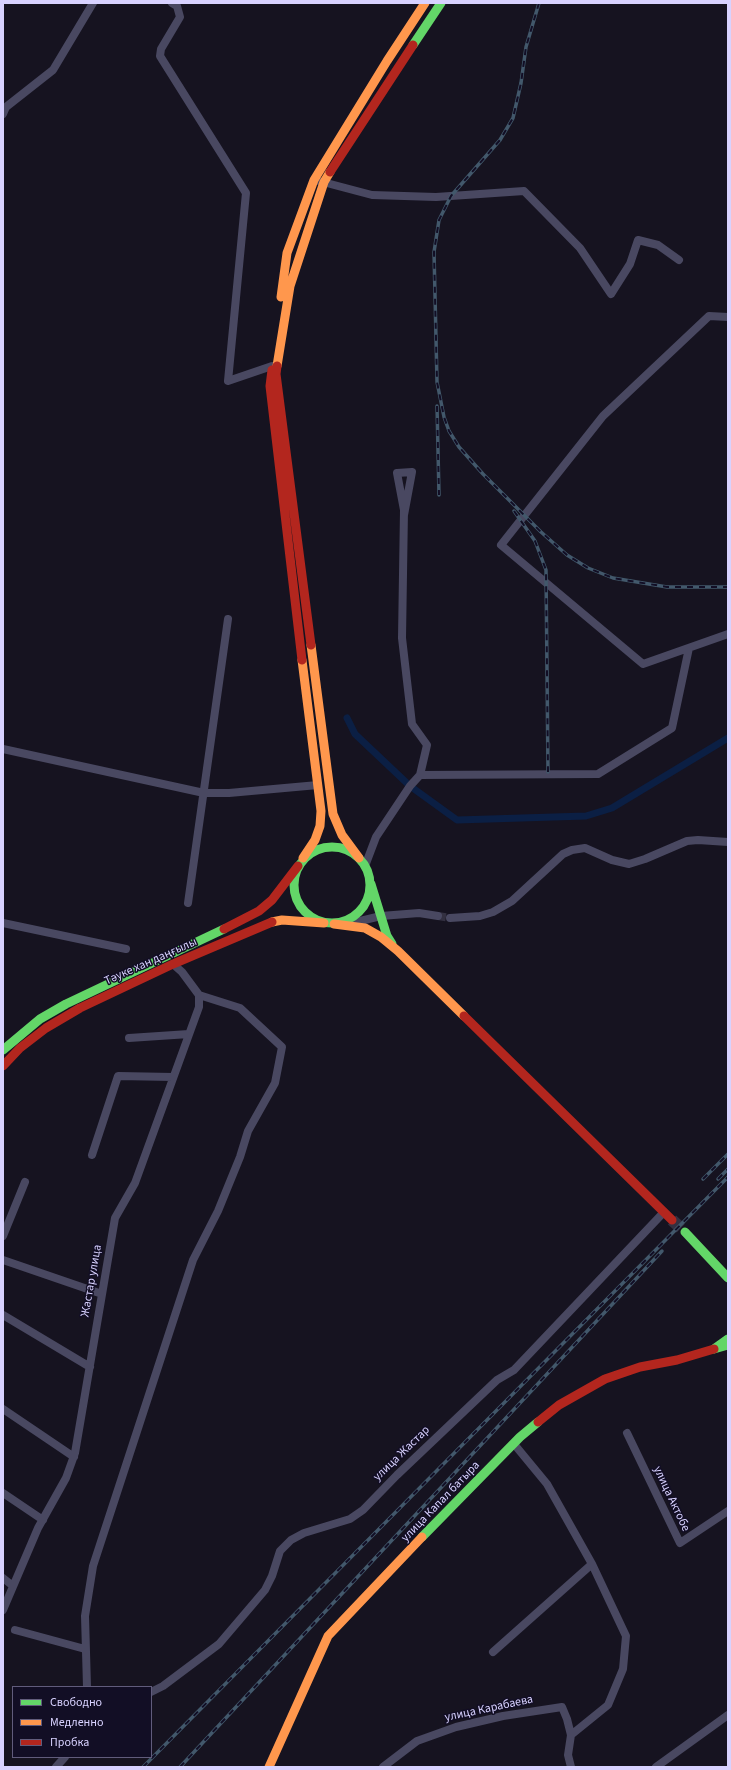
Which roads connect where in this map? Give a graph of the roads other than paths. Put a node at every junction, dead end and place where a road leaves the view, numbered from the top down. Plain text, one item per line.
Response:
1 (93, 3) edge
2 (172, 3) edge
3 (425, 3) edge
4 (442, 3) edge
5 (3, 114) edge
6 (314, 180) junction
7 (324, 182) junction
8 (679, 260) dead end
9 (728, 316) edge
10 (272, 366) junction
11 (404, 515) junction
12 (228, 619) dead end
13 (728, 634) edge
14 (690, 648) junction
15 (3, 749) edge
16 (420, 775) junction
17 (318, 785) junction
18 (204, 793) junction
19 (728, 842) edge
20 (359, 858) junction
21 (301, 862) junction
22 (365, 866) junction
23 (369, 877) junction
24 (188, 903) dead end
25 (381, 916) junction
26 (438, 916) tunnel mouth
27 (450, 918) tunnel mouth
28 (3, 922) edge
29 (238, 923) junction
30 (324, 923) junction
31 (338, 923) junction
32 (243, 934) junction
33 (126, 949) dead end
34 (398, 951) junction
35 (173, 964) junction
36 (199, 995) junction
37 (189, 1034) junction
38 (129, 1038) dead end
39 (3, 1050) edge
40 (3, 1066) edge
41 (173, 1077) junction
42 (92, 1155) dead end
43 (25, 1182) dead end
44 (664, 1212) junction
45 (672, 1220) tunnel mouth
46 (685, 1232) tunnel mouth
47 (3, 1236) edge
48 (3, 1260) edge
49 (728, 1278) edge
50 (102, 1294) junction
51 (3, 1315) edge
52 (728, 1339) edge
53 (728, 1345) edge
54 (714, 1349) junction
55 (90, 1367) junction
56 (3, 1409) edge
57 (627, 1433) dead end
58 (514, 1444) junction
59 (74, 1457) junction
60 (3, 1493) edge
61 (728, 1512) edge
62 (43, 1520) junction
63 (592, 1564) junction
64 (3, 1578) edge
65 (13, 1586) junction
66 (3, 1610) edge
67 (15, 1630) dead end
68 (85, 1649) junction
69 (493, 1652) dead end
70 (87, 1686) edge
71 (152, 1692) edge
72 (728, 1715) edge
73 (571, 1735) junction
74 (64, 1758) edge
75 (56, 1767) edge
76 (269, 1767) edge
77 (383, 1767) edge
78 (571, 1767) edge
79 (656, 1767) edge

1 - 5 street
2 - 10 street
3 - 6 main road, Тәуке хан даңғылы
4 - 7 main road
6 - 7 street
6 - 10 main road, Тәуке хан даңғылы
7 - 8 street
7 - 20 main road
9 - 14 street
10 - 17 main road, Тәуке хан даңғылы
11 - 11 street
11 - 16 street
12 - 18 street
13 - 14 street
14 - 16 street
15 - 18 street
16 - 22 street
17 - 18 street
17 - 21 main road, Тәуке хан даңғылы
18 - 24 street
19 - 27 street
20 - 21 main road
20 - 22 main road
21 - 29 main road, Тәуке хан даңғылы
21 - 30 main road
22 - 23 main road
23 - 25 main road
23 - 31 main road
25 - 26 street
25 - 31 street
25 - 34 main road
28 - 33 street
29 - 32 main road
29 - 39 main road, Тәуке хан даңғылы
30 - 31 main road
30 - 32 main road, Тәуке хан даңғылы
31 - 34 main road
32 - 35 main road, Тәуке хан даңғылы
34 - 44 main road
35 - 36 street
35 - 40 main road, Тәуке хан даңғылы
36 - 37 street, Жастар улица
36 - 68 street
37 - 38 street
37 - 41 street, Жастар улица
41 - 42 street
41 - 50 street, Жастар улица
43 - 47 street
44 - 45 main road
44 - 71 street, улица Жастар
46 - 49 main road
48 - 50 street
50 - 55 street, Жастар улица
51 - 55 street
52 - 54 main road, улица Капал батыра
53 - 54 main road, улица Капал батыра
54 - 58 main road, улица Капал батыра
55 - 59 street, Жастар улица
56 - 59 street
57 - 61 street, улица Актобе
58 - 63 street
58 - 76 main road, улица Капал батыра
59 - 62 street, Жастар улица
60 - 62 street
62 - 65 street, Жастар улица
63 - 69 street
63 - 73 street
64 - 65 street
65 - 66 street, Жастар улица
67 - 68 street
68 - 70 street
72 - 79 street
73 - 77 street, улица Карабаева
73 - 78 street
74 - 75 street

